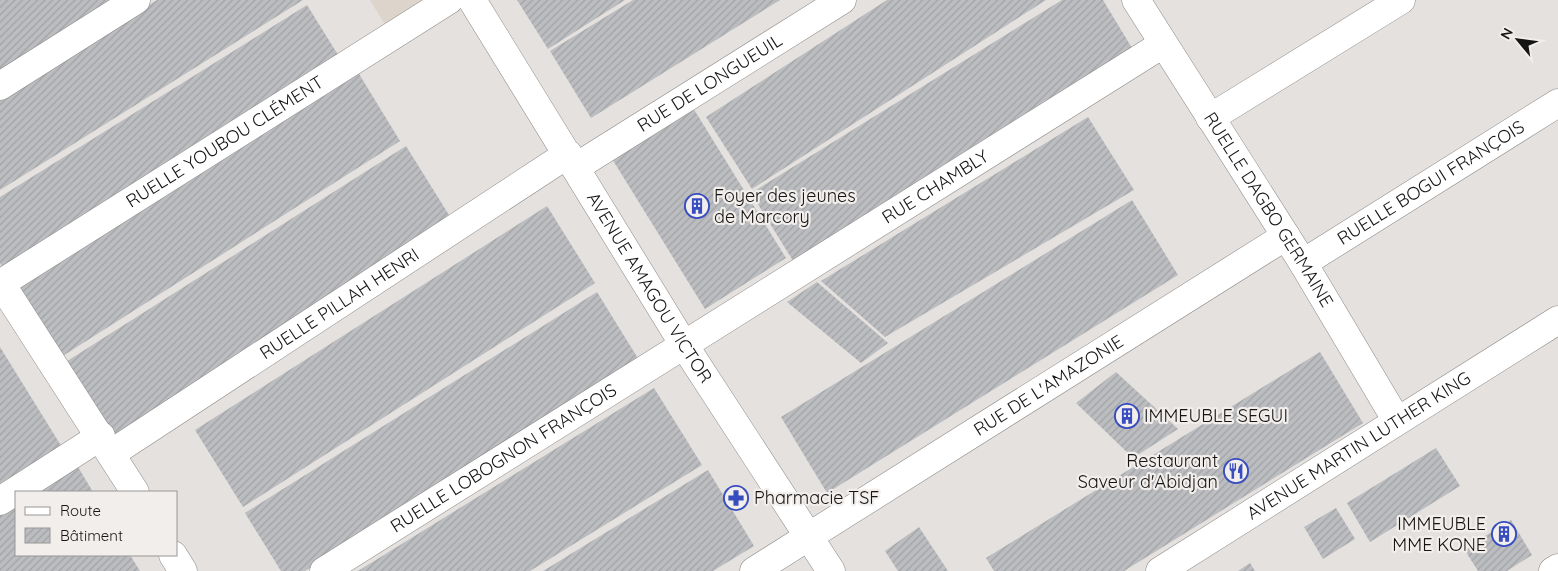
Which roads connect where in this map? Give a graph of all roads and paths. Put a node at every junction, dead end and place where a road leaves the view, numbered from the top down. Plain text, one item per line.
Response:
1 (136, 0) edge
2 (449, 0) edge
3 (472, 0) edge
4 (842, 0) edge
5 (1136, 0) edge
6 (1401, 0) edge
7 (1163, 44) junction
8 (0, 86) edge
9 (1558, 103) edge
10 (1210, 118) junction
11 (572, 160) junction
12 (1286, 236) junction
13 (1303, 263) junction
14 (0, 283) edge
15 (1558, 320) edge
16 (684, 344) junction
17 (1397, 421) junction
18 (106, 445) junction
19 (19, 491) edge
20 (134, 491) edge
21 (15, 493) edge
22 (0, 501) edge
23 (810, 536) junction
24 (174, 556) edge
25 (1558, 568) edge
26 (183, 571) edge
27 (324, 571) edge
28 (754, 571) edge
29 (831, 571) edge
30 (1160, 571) edge
31 (1553, 571) edge

1 - 8 street
2 - 14 street, RUELLE YOUBOU CLÉMENT
3 - 11 street, AVENUE AMAGOU VICTOR
4 - 11 street, RUE DE LONGUEUIL
5 - 7 street, RUELLE DAGBO GERMAINE
6 - 10 street
7 - 10 street, RUELLE DAGBO GERMAINE
7 - 16 street, RUE CHAMBLY
9 - 13 street, RUELLE BOGUI FRANÇOIS
10 - 12 street, RUELLE DAGBO GERMAINE
11 - 16 street, AVENUE AMAGOU VICTOR
11 - 18 street, RUELLE PILLAH HENRI
12 - 13 street, RUELLE DAGBO GERMAINE
12 - 23 street, RUE DE L'AMAZONIE
13 - 17 street, RUELLE DAGBO GERMAINE
14 - 18 street
15 - 17 street, AVENUE MARTIN LUTHER KING
16 - 23 street, AVENUE AMAGOU VICTOR
16 - 27 street, RUELLE LOBOGNON FRANÇOIS
17 - 30 street, AVENUE MARTIN LUTHER KING
18 - 19 street, RUELLE PILLAH HENRI
18 - 20 street
21 - 22 street, RUELLE PILLAH HENRI
23 - 28 street, RUE DE L'AMAZONIE
23 - 29 street, AVENUE AMAGOU VICTOR
24 - 26 street
25 - 31 street

